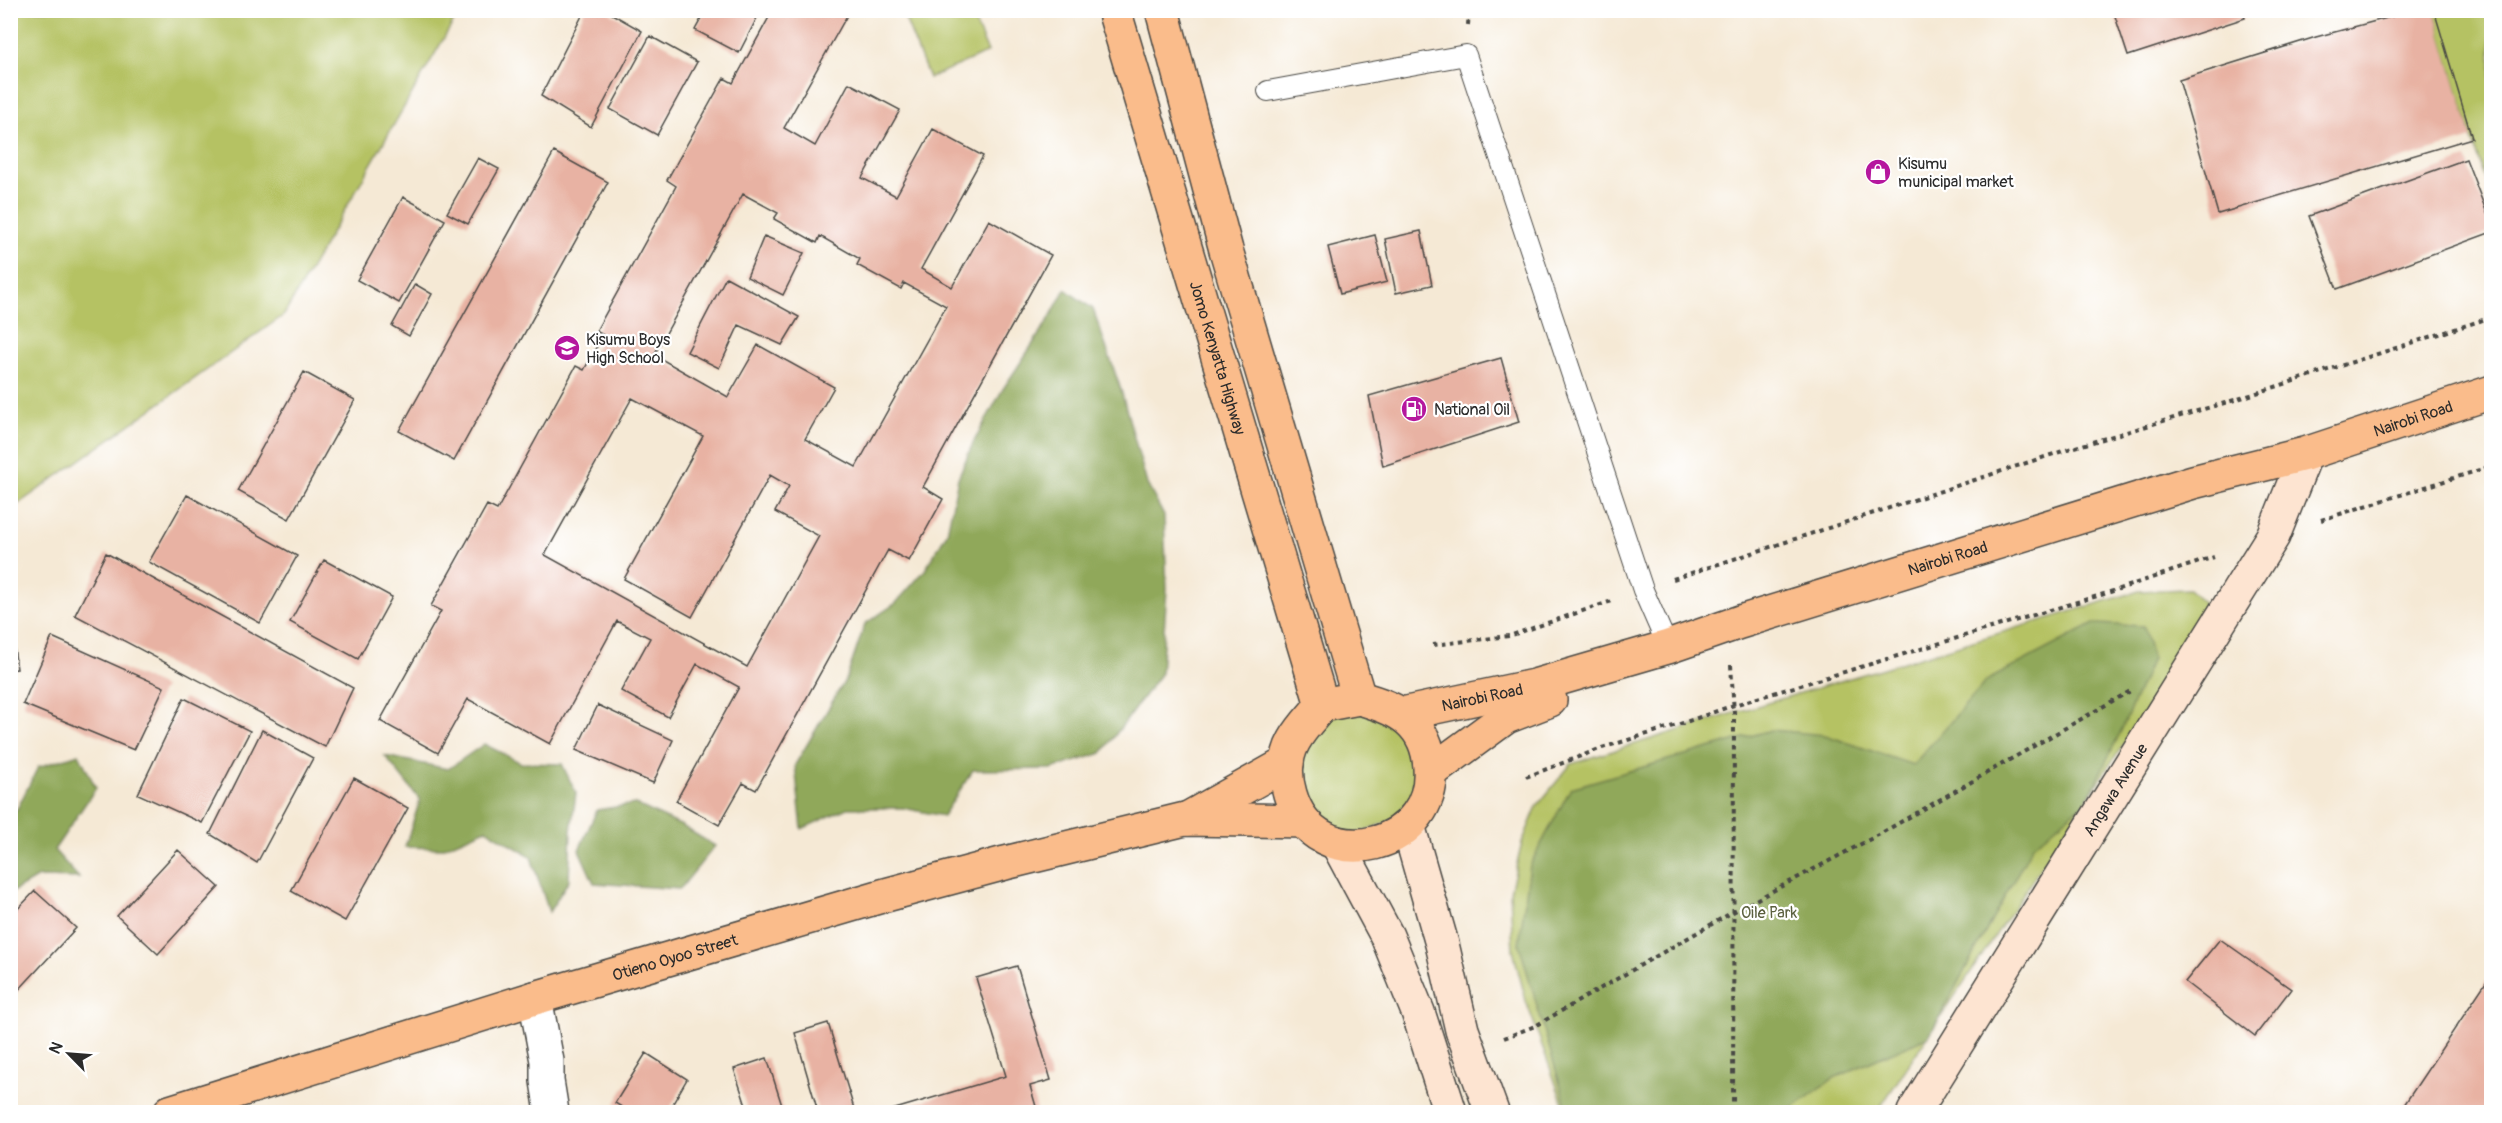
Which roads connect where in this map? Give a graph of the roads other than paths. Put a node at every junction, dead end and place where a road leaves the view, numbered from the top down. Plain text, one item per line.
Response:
1 (1114, 10) edge
2 (1162, 10) edge
3 (1268, 91) dead end
4 (2492, 392) edge
5 (2492, 399) edge
6 (2303, 461) junction
7 (1668, 647) junction
8 (1359, 698) junction
9 (1322, 705) junction
10 (1402, 714) junction
11 (1287, 763) junction
12 (1431, 772) junction
13 (1185, 819) junction
14 (1304, 821) junction
15 (1408, 825) junction
16 (1337, 843) junction
17 (535, 998) junction
18 (170, 1113) edge
19 (552, 1113) edge
20 (1450, 1113) edge
21 (1492, 1113) edge
22 (1914, 1113) edge

1 - 9 highway, Jomo Kenyatta Highway
2 - 8 highway
3 - 7 lane
4 - 7 highway, Nairobi Road
5 - 6 highway, Nairobi Road
6 - 12 highway, Nairobi Road
6 - 22 main road, Angawa Avenue
7 - 10 highway, Nairobi Road
8 - 9 highway
8 - 10 highway
9 - 11 highway
10 - 12 highway
11 - 13 highway
11 - 14 highway
12 - 15 highway
13 - 14 highway
13 - 17 highway, Otieno Oyoo Street
14 - 16 highway
15 - 16 highway
15 - 21 main road
16 - 20 main road
17 - 18 highway, Otieno Oyoo Street
17 - 19 street

